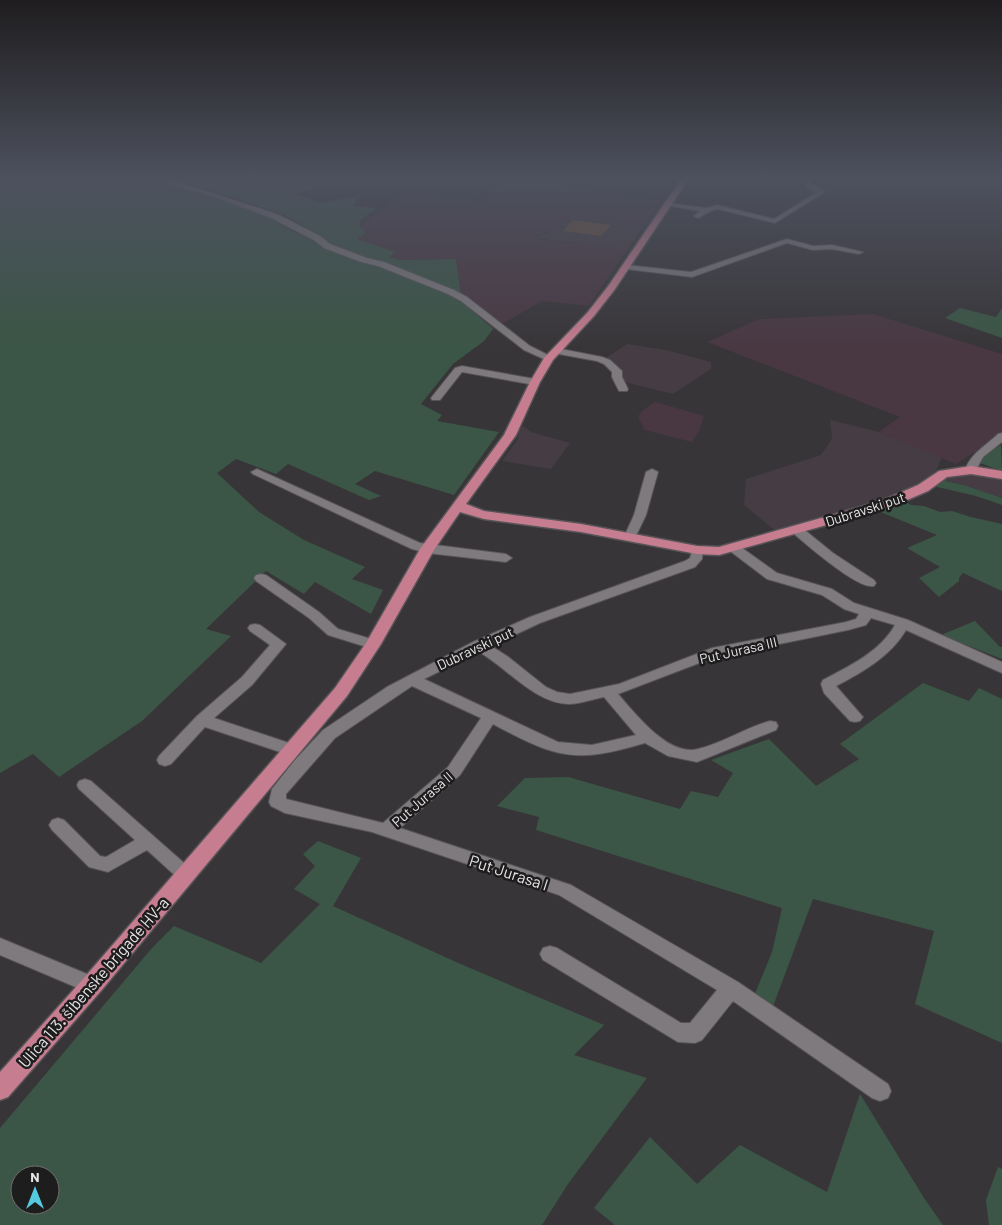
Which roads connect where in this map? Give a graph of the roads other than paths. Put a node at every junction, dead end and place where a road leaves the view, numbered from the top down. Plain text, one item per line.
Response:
1 (311, 235) edge
2 (648, 235) edge
3 (859, 252) dead end
4 (626, 267) junction
5 (552, 355) junction
6 (534, 382) junction
7 (623, 389) dead end
8 (436, 398) dead end
9 (1002, 436) edge
10 (971, 470) junction
11 (257, 472) dead end
12 (652, 472) dead end
13 (1002, 475) edge
14 (460, 503) junction
15 (480, 514) junction
16 (532, 520) junction
17 (442, 528) junction
18 (797, 530) junction
19 (630, 537) junction
20 (734, 548) junction
21 (427, 549) junction
22 (696, 550) junction
23 (506, 558) dead end
24 (261, 578) dead end
25 (869, 583) dead end
26 (867, 612) junction
27 (903, 623) junction
28 (255, 628) dead end
29 (373, 644) junction
30 (478, 645) junction
31 (1002, 668) edge
32 (412, 680) junction
33 (607, 691) junction
34 (490, 716) junction
35 (855, 717) dead end
36 (202, 720) junction
37 (770, 726) dead end
38 (647, 737) junction
39 (292, 750) junction
40 (165, 760) dead end
41 (85, 785) dead end
42 (278, 793) joint
43 (58, 825) dead end
44 (386, 830) junction
45 (148, 841) junction
46 (186, 875) junction
47 (0, 946) edge
48 (550, 954) dead end
49 (92, 985) junction
50 (731, 988) junction
51 (0, 1089) edge
52 (880, 1091) dead end

1 - 5 street
2 - 4 main road, Ulica 113. šibenske brigade HV-a
3 - 4 street
4 - 5 main road, Ulica 113. šibenske brigade HV-a
5 - 6 main road, Ulica 113. šibenske brigade HV-a
5 - 7 street
6 - 8 street
6 - 14 main road, Ulica 113. šibenske brigade HV-a
9 - 10 street
10 - 13 main road, Dubravski put
10 - 18 main road, Dubravski put
11 - 21 street
12 - 19 street
14 - 15 main road, Dubravski put
14 - 16 main road, Dubravski put
14 - 17 main road, Ulica 113. šibenske brigade HV-a
15 - 16 main road, Dubravski put
15 - 17 main road
16 - 19 main road, Dubravski put
17 - 21 main road, Ulica 113. šibenske brigade HV-a
18 - 20 main road, Dubravski put
18 - 25 street
19 - 22 main road, Dubravski put
20 - 22 main road, Dubravski put
20 - 26 street
21 - 23 street
21 - 29 main road, Ulica 113. šibenske brigade HV-a
22 - 30 street, Dubravski put
24 - 29 street
26 - 27 street
26 - 33 street, Put Jurasa III
27 - 31 street
27 - 35 street
28 - 36 street
29 - 39 main road, Ulica 113. šibenske brigade HV-a
30 - 32 street, Dubravski put
30 - 33 street, Put Jurasa III
32 - 34 street
32 - 42 street, Dubravski put
33 - 38 street
34 - 38 street
34 - 44 street, Put Jurasa II
36 - 39 street
36 - 40 street
37 - 38 street
39 - 46 main road, Ulica 113. šibenske brigade HV-a
41 - 45 street
42 - 44 street, Put Jurasa I
43 - 45 street
44 - 50 street, Put Jurasa I
45 - 46 street
46 - 49 main road, Ulica 113. šibenske brigade HV-a
47 - 49 street
48 - 50 street
49 - 51 main road, Ulica 113. šibenske brigade HV-a
50 - 52 street, Put Jurasa I

